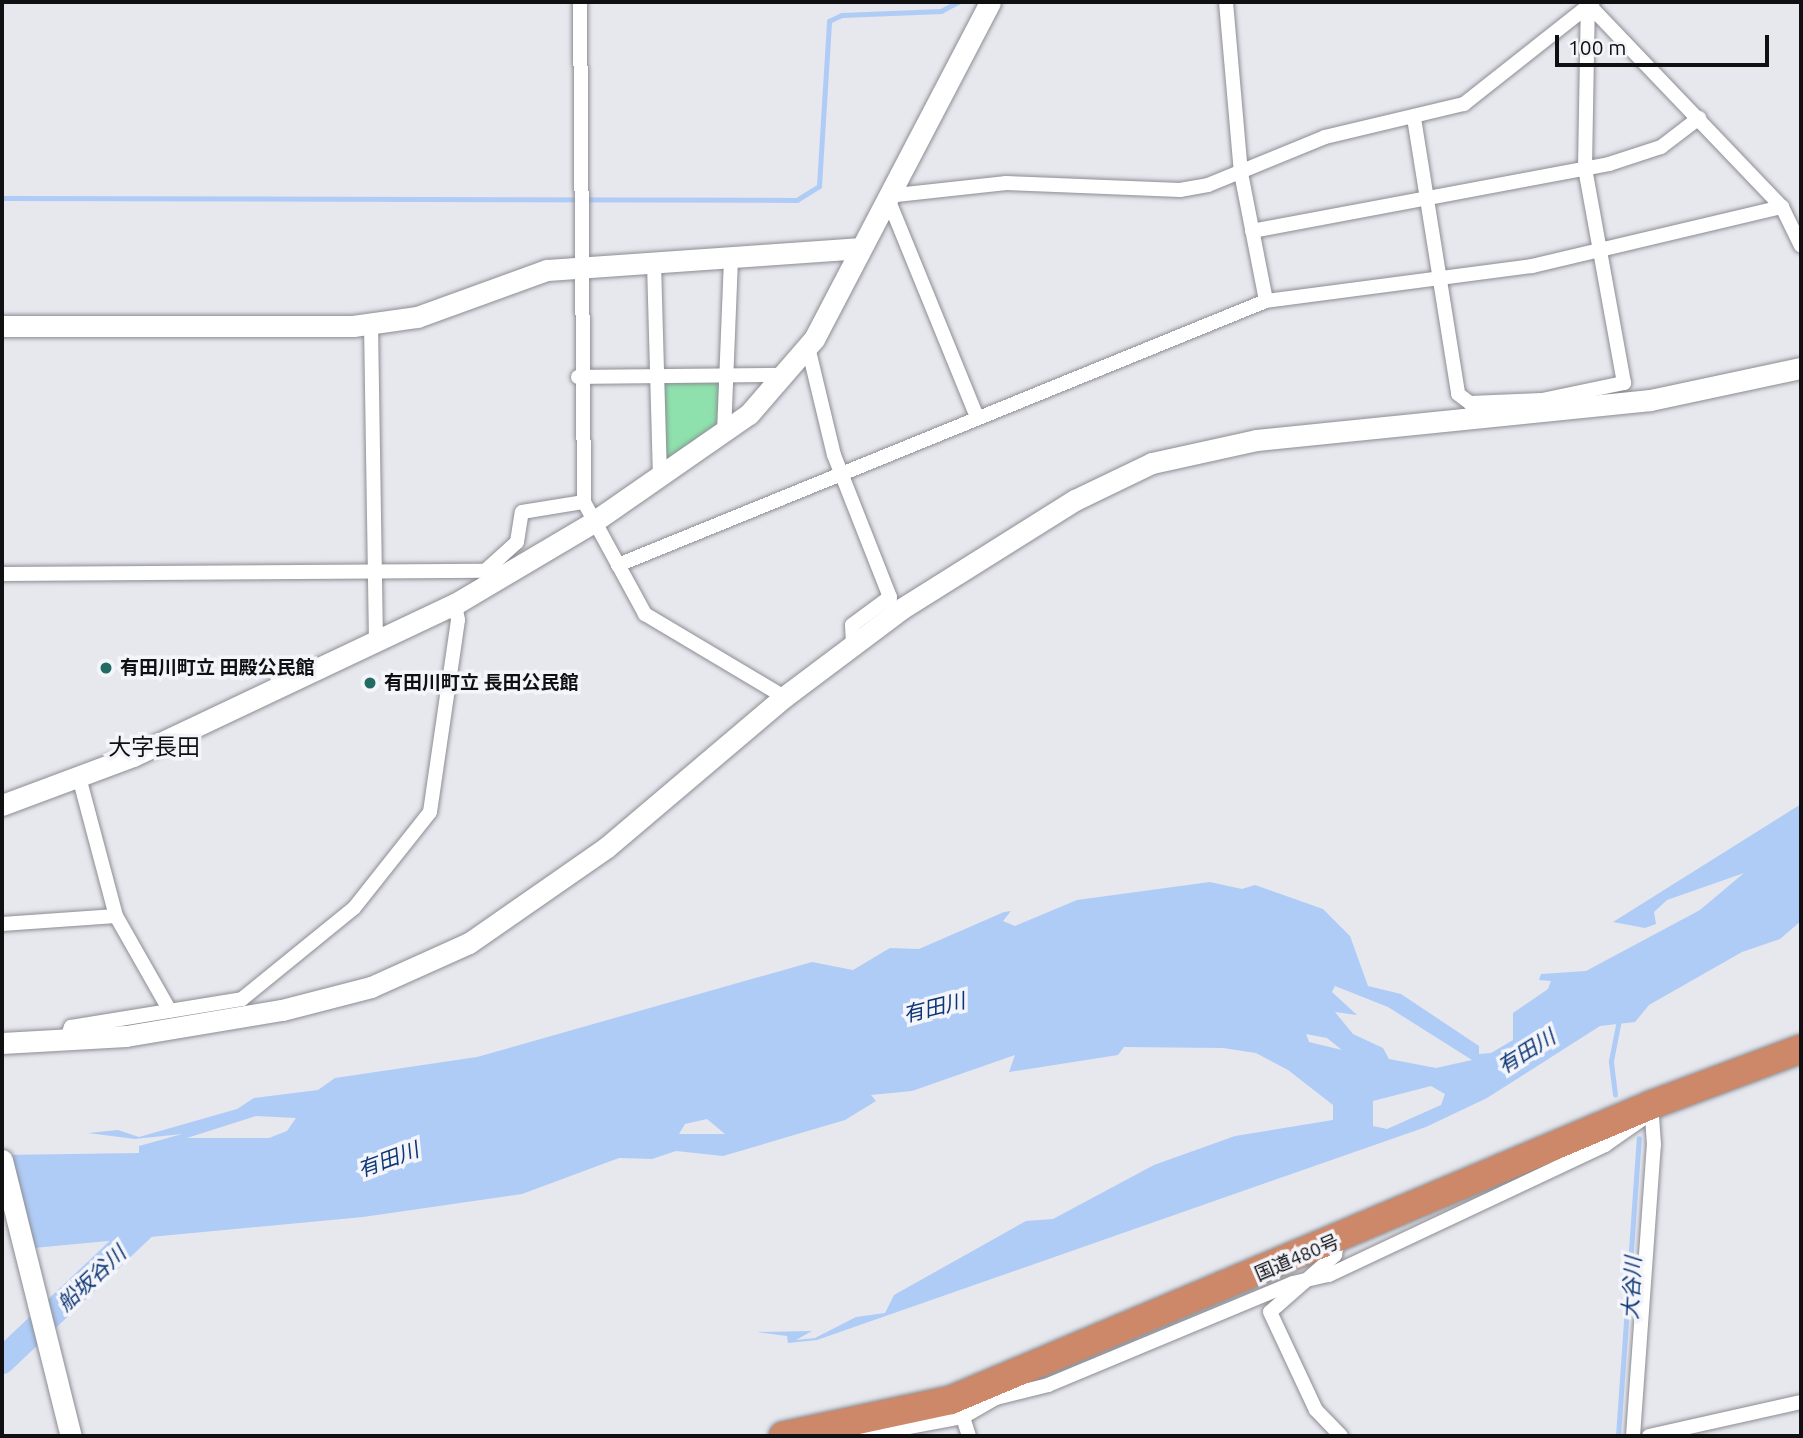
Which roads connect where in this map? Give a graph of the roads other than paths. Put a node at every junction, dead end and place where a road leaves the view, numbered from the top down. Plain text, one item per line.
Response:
1 (580, 2) edge
2 (989, 2) edge
3 (1226, 2) edge
4 (1591, 3) edge
5 (1413, 118) junction
6 (1699, 118) junction
7 (1585, 168) junction
8 (1241, 173) junction
9 (887, 196) junction
10 (1427, 198) junction
11 (1782, 207) junction
12 (1252, 231) junction
13 (1801, 246) edge
14 (858, 248) junction
15 (1601, 252) junction
16 (731, 257) junction
17 (654, 263) junction
18 (578, 268) junction
19 (1439, 278) junction
20 (1266, 301) junction
21 (371, 324) junction
22 (2, 326) edge
23 (808, 347) junction
24 (1801, 368) edge
25 (657, 375) junction
26 (726, 375) junction
27 (785, 375) junction
28 (578, 377) junction
29 (1542, 407) junction
30 (977, 417) junction
31 (724, 432) junction
32 (841, 472) junction
33 (660, 477) junction
34 (583, 502) junction
35 (592, 523) junction
36 (618, 565) junction
37 (373, 572) junction
38 (2, 574) edge
39 (490, 576) junction
40 (455, 604) junction
41 (376, 643) junction
42 (853, 646) junction
43 (785, 697) junction
44 (79, 777) junction
45 (2, 805) edge
46 (116, 916) junction
47 (2, 924) edge
48 (170, 1011) junction
49 (66, 1042) junction
50 (2, 1043) edge
51 (1801, 1049) edge
52 (1651, 1108) junction
53 (2, 1160) edge
54 (1338, 1241) junction
55 (1301, 1283) junction
56 (996, 1390) junction
57 (1801, 1402) edge
58 (963, 1417) junction
59 (851, 1434) edge
60 (71, 1436) edge
61 (783, 1436) edge
62 (969, 1436) edge
63 (1341, 1436) edge
64 (1633, 1436) edge
65 (1649, 1436) edge

1 - 18 street
2 - 9 street
3 - 8 street
4 - 5 street
4 - 6 street
4 - 7 street
5 - 8 street
5 - 10 street
6 - 7 street
6 - 11 street
7 - 10 street
7 - 15 street
8 - 9 street
8 - 12 street
9 - 14 street
9 - 30 street
10 - 12 street
10 - 19 street
11 - 13 street
11 - 15 street
12 - 20 street
14 - 16 street
14 - 23 street
15 - 19 street
15 - 29 street
16 - 17 street
16 - 26 street
17 - 18 street
17 - 25 street
18 - 21 street
18 - 28 street
19 - 20 street
19 - 29 street
20 - 30 street
21 - 22 street
21 - 37 street
23 - 27 street
23 - 32 street
24 - 29 street
25 - 26 street
25 - 28 street
25 - 33 street
26 - 27 street
26 - 31 street
27 - 31 street
28 - 34 street
29 - 42 street
30 - 32 street
31 - 33 street
32 - 36 street
32 - 42 street
33 - 35 street
34 - 35 street
34 - 39 street
35 - 36 street
35 - 39 street
36 - 43 street
37 - 38 street
37 - 39 street
37 - 41 street
39 - 40 street
40 - 41 street
40 - 48 street
41 - 44 street
42 - 43 street
43 - 49 street
44 - 45 street
44 - 46 street
46 - 47 street
46 - 48 street
48 - 49 street
49 - 50 street
51 - 52 highway, 国道480号
52 - 54 highway, 国道480号
52 - 55 street
52 - 64 street
53 - 60 street
54 - 55 street
54 - 56 highway, 国道480号
55 - 56 street
55 - 63 street
56 - 58 street
56 - 59 highway, 国道480号
57 - 65 street
58 - 59 street
58 - 62 street
59 - 61 highway, 国道480号

